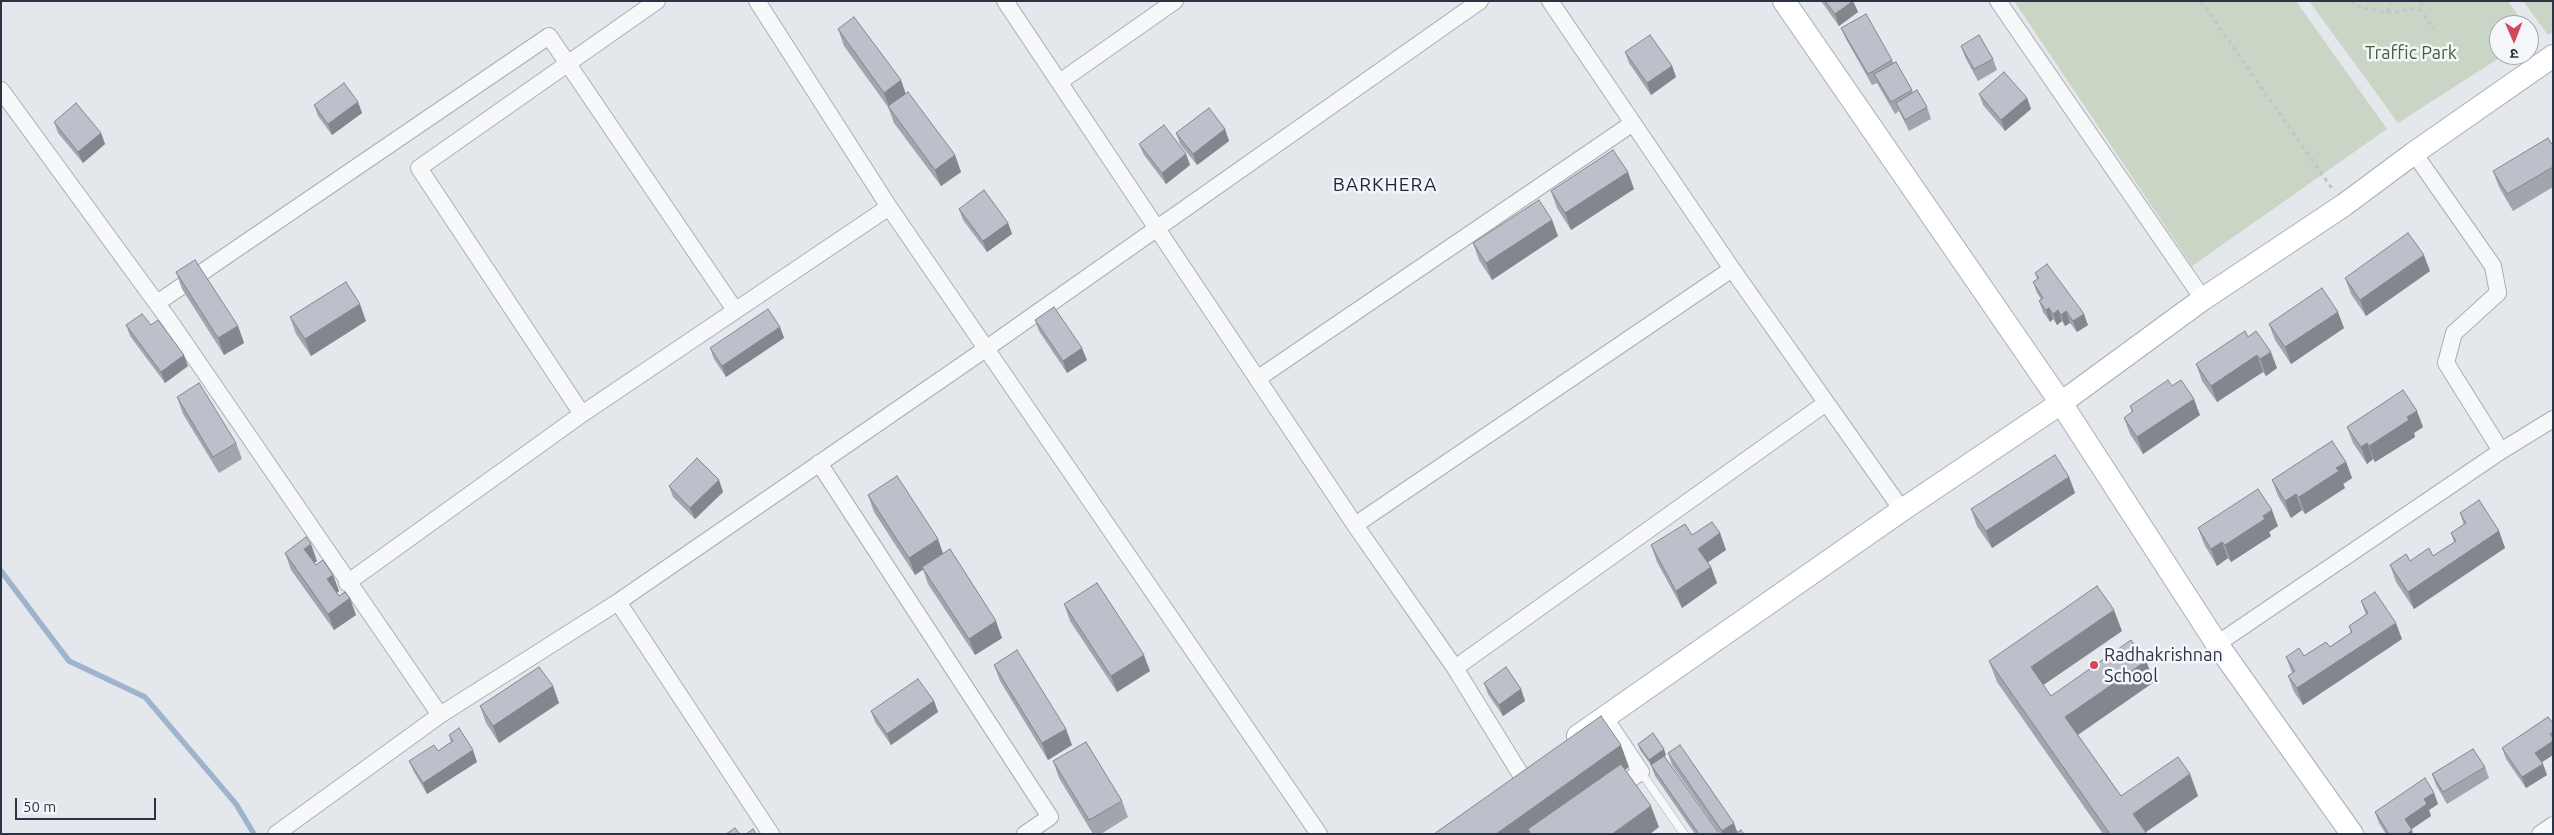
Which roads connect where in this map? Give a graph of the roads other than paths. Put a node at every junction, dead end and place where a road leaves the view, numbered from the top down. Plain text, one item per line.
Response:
1 (657, 1) edge
2 (757, 1) edge
3 (1005, 1) edge
4 (1176, 1) edge
5 (1480, 1) edge
6 (1550, 1) edge
7 (1784, 1) edge
8 (1998, 1) edge
9 (2553, 56) edge
10 (568, 65) junction
11 (1061, 82) junction
12 (1, 90) edge
13 (1633, 123) junction
14 (2414, 153) junction
15 (889, 207) junction
16 (1157, 230) junction
17 (1732, 269) junction
18 (2203, 299) junction
19 (157, 303) junction
20 (735, 310) junction
21 (987, 348) junction
22 (1257, 379) junction
23 (1826, 403) junction
24 (2061, 403) junction
25 (582, 414) junction
26 (2553, 419) edge
27 (2501, 450) junction
28 (819, 463) junction
29 (1902, 510) junction
30 (1355, 525) junction
31 (347, 582) junction
32 (618, 602) junction
33 (2217, 644) junction
34 (1455, 668) junction
35 (440, 715) junction
36 (1605, 718) junction
37 (1559, 749) edge
38 (1641, 772) junction
39 (1521, 775) edge
40 (1599, 801) edge
41 (2553, 825) edge
42 (276, 833) edge
43 (771, 834) edge
44 (1025, 834) edge
45 (1319, 834) edge
46 (1684, 834) edge
47 (2352, 834) edge
48 (2540, 834) edge

1 - 10 street
2 - 15 street
3 - 11 street
4 - 11 street
5 - 16 street
6 - 13 street
7 - 24 main road
8 - 18 street
9 - 14 main road
10 - 19 street
10 - 20 street
10 - 25 street
11 - 16 street
12 - 19 street
13 - 17 street
13 - 22 street
14 - 18 main road
14 - 27 street
15 - 20 street
15 - 21 street
16 - 21 street
16 - 22 street
17 - 23 street
17 - 30 street
18 - 24 main road
19 - 31 street
20 - 25 street
21 - 28 street
21 - 45 street
22 - 30 street
23 - 29 street
23 - 34 street
24 - 29 main road
24 - 33 main road
25 - 31 street
26 - 27 street
27 - 33 street
28 - 32 street
28 - 44 street
29 - 36 main road
30 - 34 street
31 - 35 street
32 - 35 street
32 - 43 street
33 - 47 main road
34 - 39 street
35 - 42 street
36 - 37 main road
36 - 38 street
38 - 40 street
38 - 46 lane
41 - 48 street

